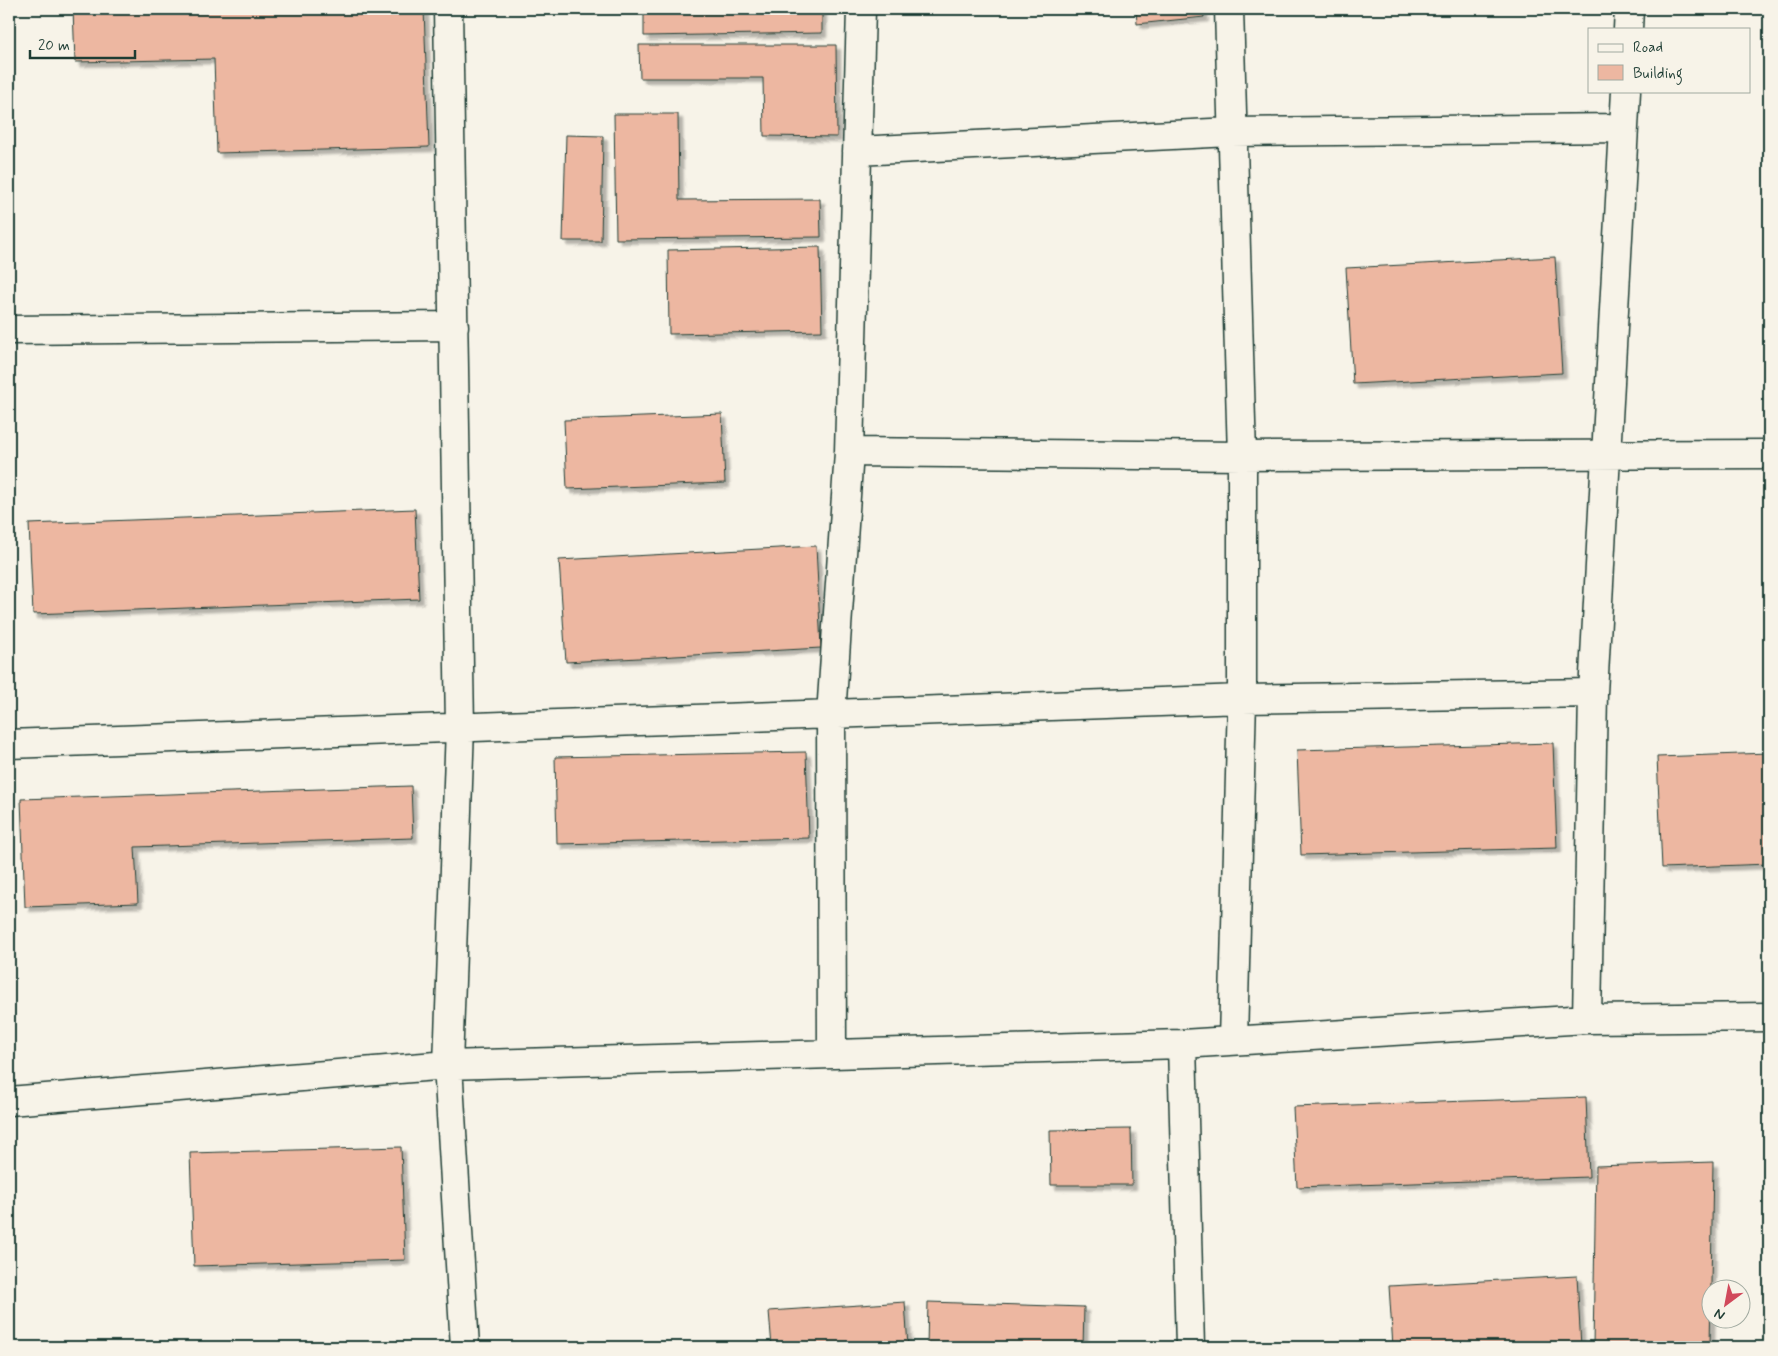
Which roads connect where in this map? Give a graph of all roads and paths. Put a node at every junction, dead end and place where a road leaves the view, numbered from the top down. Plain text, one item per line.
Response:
1 (448, 9) edge
2 (861, 9) edge
3 (1229, 9) edge
4 (1629, 9) edge
5 (1628, 28) edge
6 (1626, 92) edge
7 (1624, 128) junction
8 (1231, 132) junction
9 (857, 151) junction
10 (454, 326) junction
11 (9, 330) edge
12 (849, 452) junction
13 (1604, 453) junction
14 (1769, 454) edge
15 (1242, 456) junction
16 (1593, 693) junction
17 (1242, 699) junction
18 (831, 715) junction
19 (460, 727) junction
20 (9, 744) edge
21 (1769, 1017) edge
22 (1587, 1019) junction
23 (1234, 1040) junction
24 (1182, 1044) junction
25 (832, 1054) junction
26 (448, 1064) junction
27 (9, 1101) edge
28 (465, 1347) edge
29 (1190, 1347) edge

1 - 10 street
2 - 9 street
3 - 8 street
4 - 5 street
6 - 7 street
7 - 8 street
7 - 13 street
8 - 9 street
8 - 15 street
9 - 12 street
10 - 11 street
10 - 19 street
12 - 15 street
12 - 18 street
13 - 14 street
13 - 15 street
13 - 16 street
15 - 17 street
16 - 17 street
16 - 22 street
17 - 18 street
17 - 23 street
18 - 19 street
18 - 25 street
19 - 20 street
19 - 26 street
21 - 22 street
22 - 23 street
23 - 24 street
24 - 25 street
24 - 29 street
25 - 26 street
26 - 27 street
26 - 28 street

